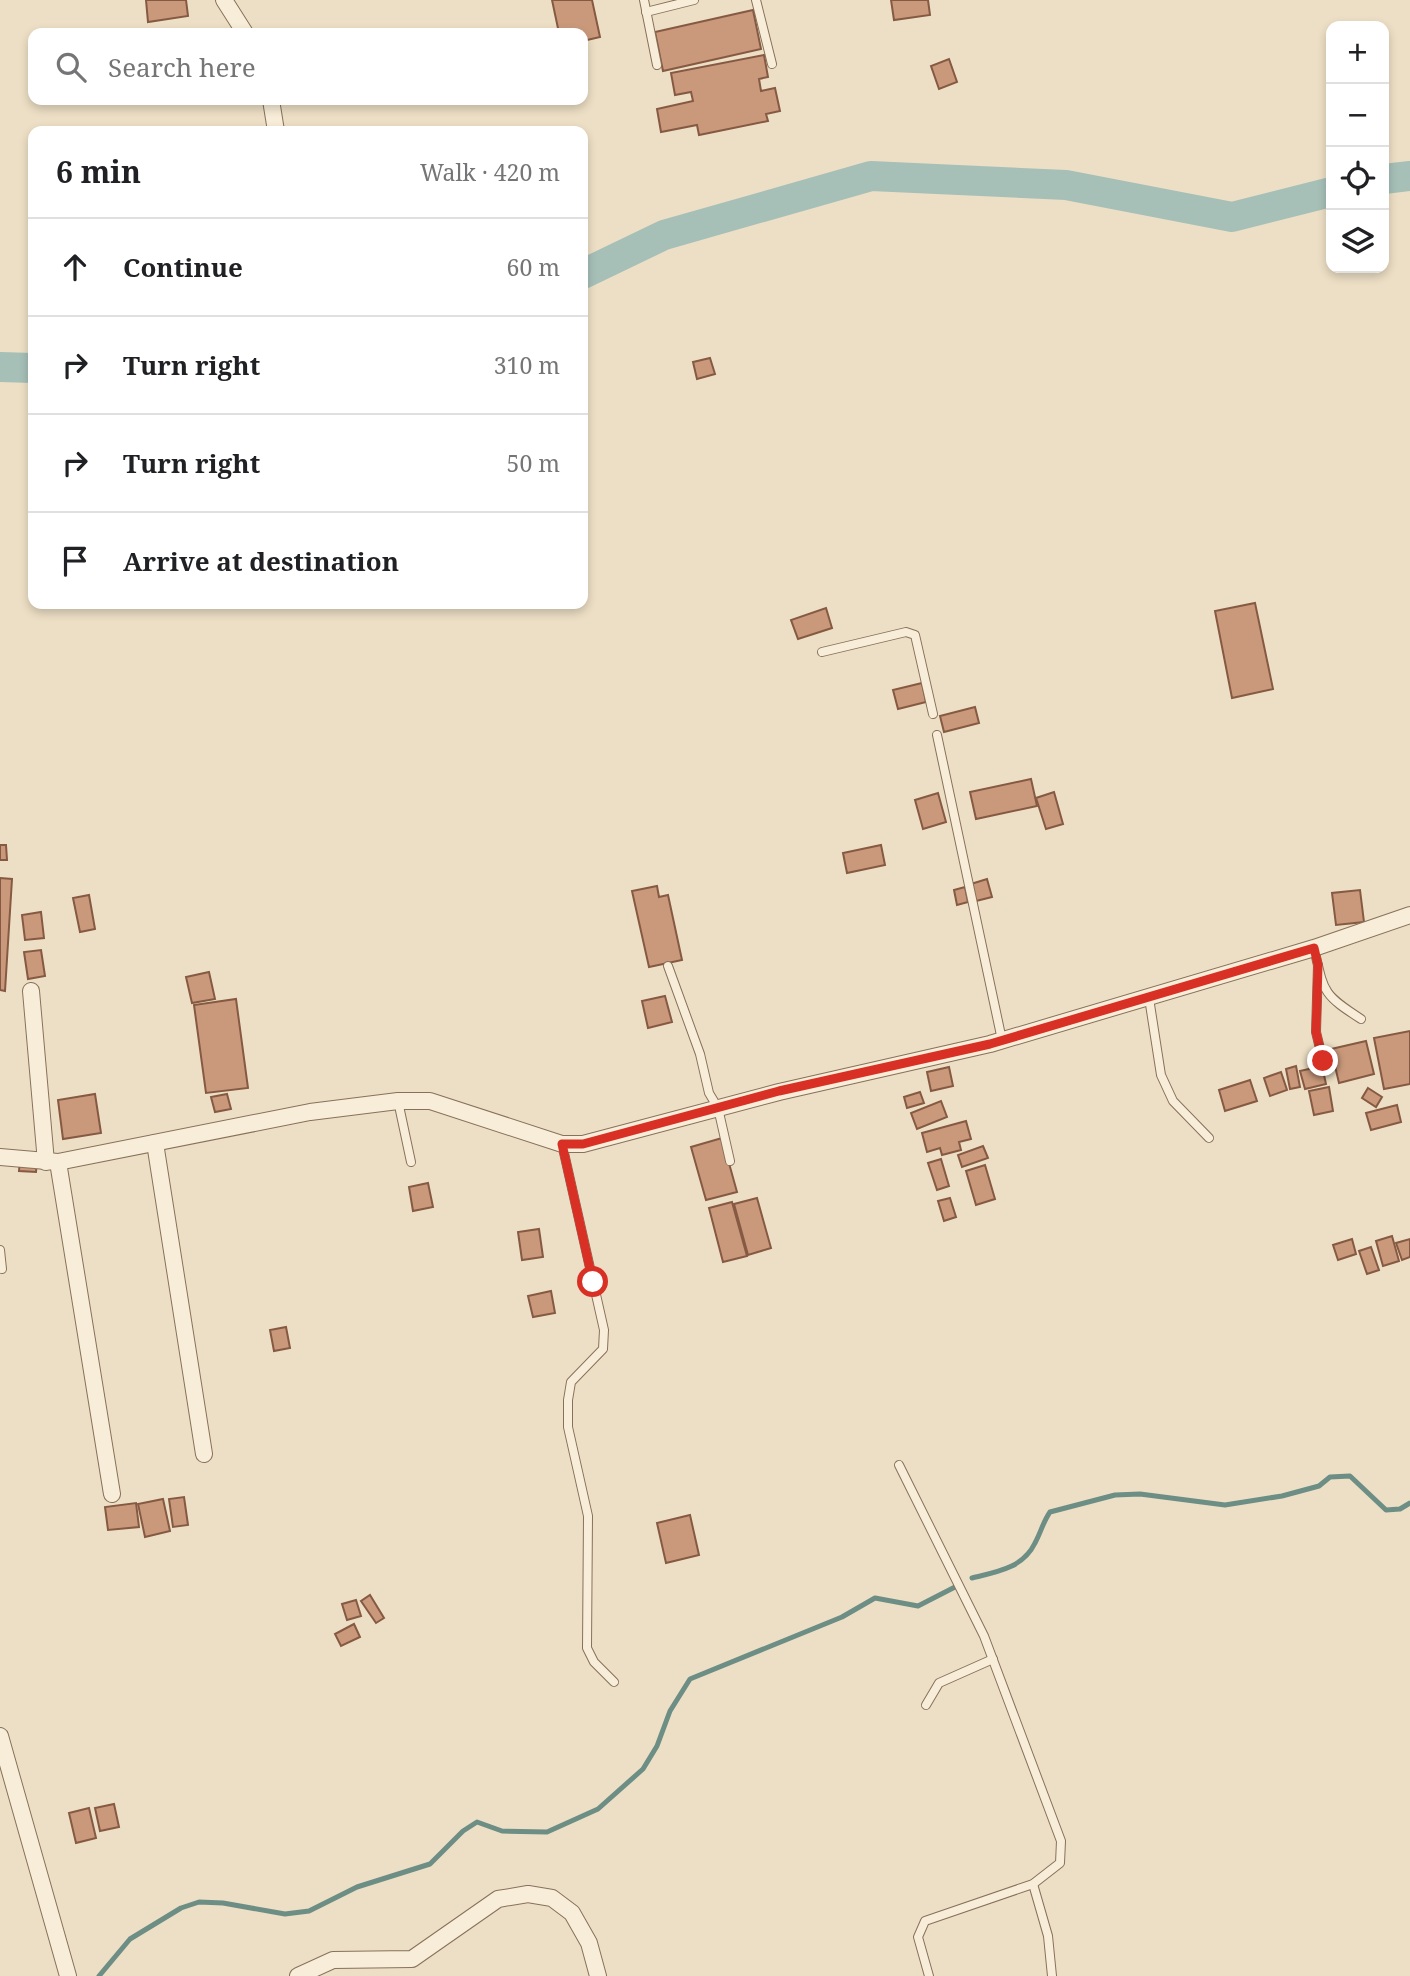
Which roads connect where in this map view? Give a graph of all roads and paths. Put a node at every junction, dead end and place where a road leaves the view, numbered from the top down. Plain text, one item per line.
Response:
1 (224, 0) edge
2 (644, 0) edge
3 (694, 0) edge
4 (755, 0) edge
5 (646, 12) junction
6 (242, 28) edge
7 (772, 64) dead end
8 (657, 65) dead end
9 (272, 105) edge
10 (275, 126) edge
11 (822, 652) dead end
12 (933, 714) dead end
13 (937, 735) dead end
14 (1410, 915) edge
15 (1314, 948) junction
16 (1318, 965) junction
17 (668, 967) dead end
18 (31, 991) dead end
19 (1149, 998) junction
20 (1361, 1019) dead end
21 (1002, 1040) junction
22 (1323, 1061) dead end
23 (398, 1101) junction
24 (719, 1108) junction
25 (1209, 1138) dead end
26 (155, 1143) junction
27 (562, 1144) junction
28 (0, 1157) edge
29 (730, 1161) dead end
30 (52, 1162) junction
31 (411, 1162) dead end
32 (0, 1250) edge
33 (2, 1269) edge
34 (204, 1454) dead end
35 (899, 1465) dead end
36 (112, 1494) dead end
37 (993, 1659) junction
38 (614, 1682) dead end
39 (926, 1705) dead end
40 (0, 1736) edge
41 (1033, 1884) junction
42 (68, 1976) edge
43 (298, 1976) edge
44 (598, 1976) edge
45 (929, 1976) edge
46 (1052, 1976) edge

1 - 6 street
2 - 5 lane
3 - 5 lane
4 - 7 lane
5 - 8 lane
9 - 10 street
11 - 12 lane
13 - 21 lane
14 - 15 street
15 - 16 lane
15 - 19 street
16 - 20 lane
16 - 22 lane
17 - 24 lane
18 - 30 street
19 - 21 street
19 - 25 lane
21 - 24 street
23 - 26 street
23 - 27 street
23 - 31 lane
24 - 27 street
24 - 29 lane
26 - 30 street
26 - 34 street
27 - 38 lane
28 - 30 street
30 - 36 street
32 - 33 lane
35 - 37 lane
37 - 39 lane
37 - 41 lane
40 - 42 street
41 - 45 lane
41 - 46 lane
43 - 44 street

